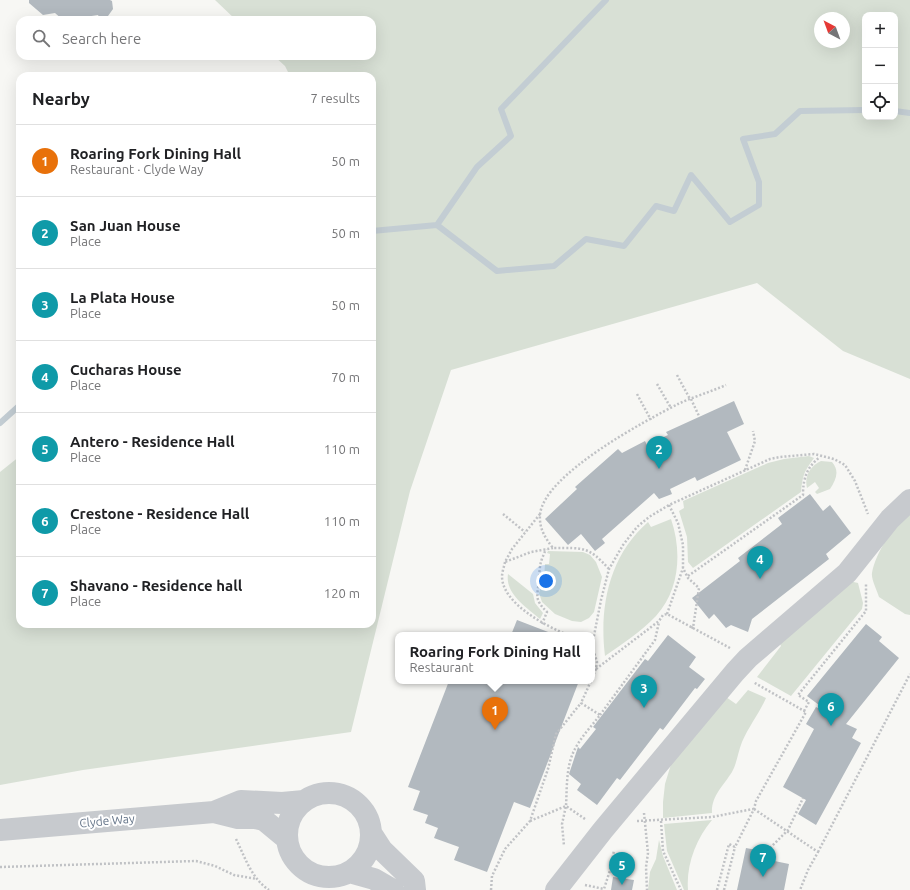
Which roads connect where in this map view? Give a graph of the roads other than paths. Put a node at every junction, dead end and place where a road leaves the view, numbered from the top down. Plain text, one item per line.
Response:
1 (910, 500) edge
2 (304, 801) junction
3 (214, 812) junction
4 (0, 830) edge
5 (371, 833) junction
6 (287, 839) junction
7 (349, 872) junction
8 (394, 890) edge
9 (416, 890) edge
10 (556, 890) edge

1 - 10 street
2 - 3 street, Clyde Way
2 - 5 street, Clyde Way
2 - 6 street, Clyde Way
3 - 4 street, Clyde Way
3 - 6 street, Clyde Way
5 - 7 street
5 - 9 street, Clyde Way
6 - 7 street, Clyde Way
7 - 8 street, Clyde Way

